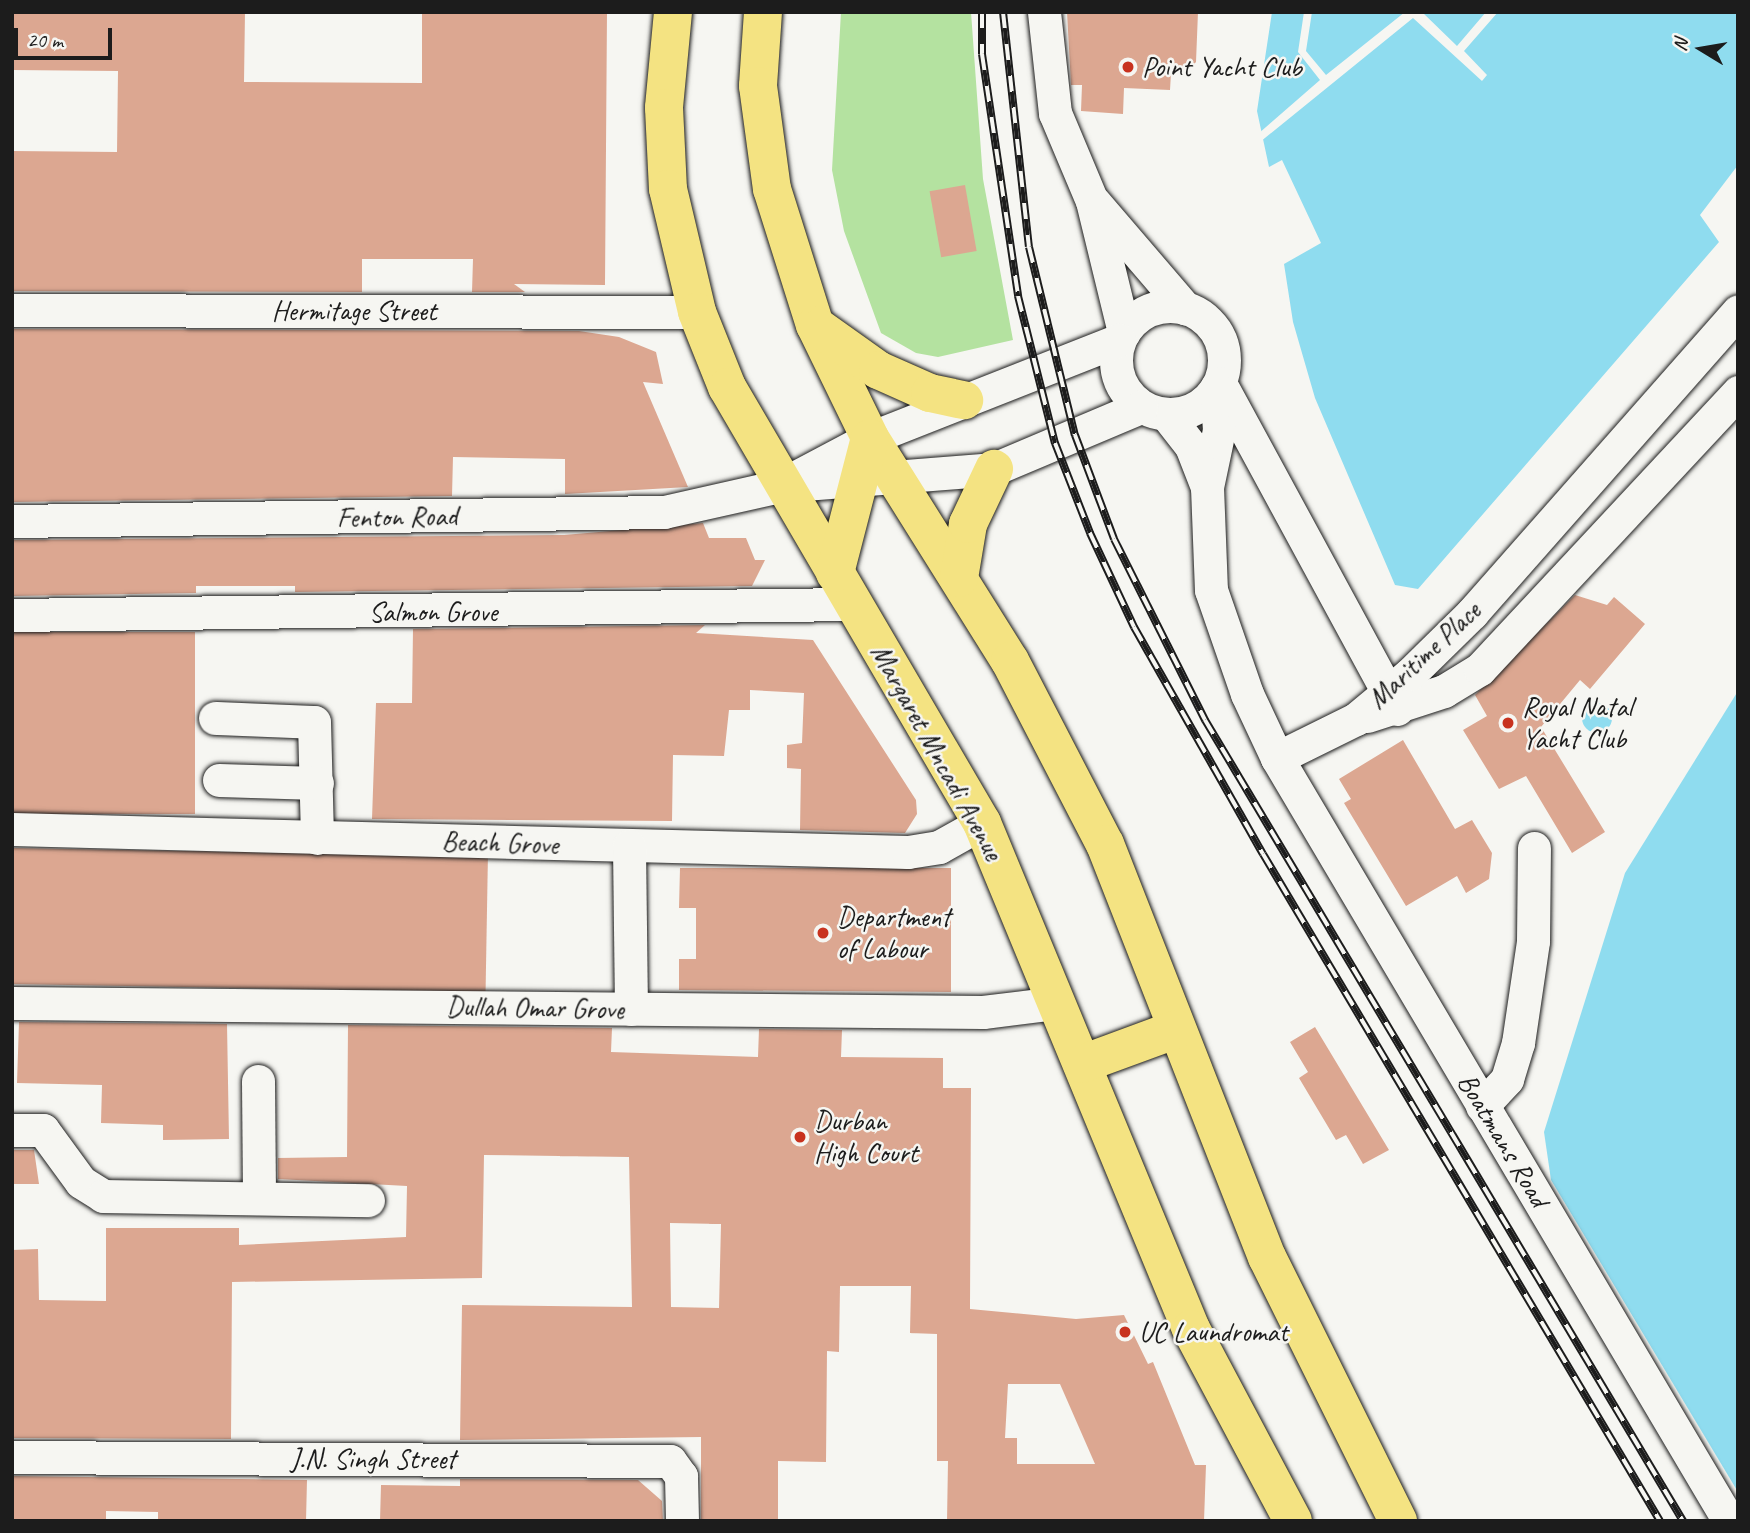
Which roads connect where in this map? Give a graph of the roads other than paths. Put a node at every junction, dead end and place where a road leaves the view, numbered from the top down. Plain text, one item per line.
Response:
1 (673, 12) edge
2 (763, 12) edge
3 (1044, 12) edge
4 (1093, 201) junction
5 (1185, 308) junction
6 (12, 310) edge
7 (1738, 311) edge
8 (697, 312) junction
9 (815, 325) junction
10 (1122, 336) junction
11 (1684, 372) junction
12 (1217, 385) junction
13 (1738, 390) edge
14 (964, 400) junction
15 (1154, 411) junction
16 (870, 438) junction
17 (994, 468) junction
18 (896, 477) junction
19 (856, 480) junction
20 (779, 486) junction
21 (1207, 487) junction
22 (12, 521) edge
23 (959, 578) junction
24 (844, 588) junction
25 (12, 615) edge
26 (1393, 700) junction
27 (215, 718) dead end
28 (1277, 758) junction
29 (219, 780) dead end
30 (317, 783) junction
31 (982, 822) junction
32 (12, 829) edge
33 (317, 838) junction
34 (629, 846) junction
35 (1534, 848) dead end
36 (12, 1003) edge
37 (1056, 1003) junction
38 (631, 1009) junction
39 (1177, 1029) junction
40 (1082, 1064) junction
41 (258, 1081) dead end
42 (1482, 1106) junction
43 (12, 1130) edge
44 (259, 1198) junction
45 (368, 1200) dead end
46 (12, 1457) edge
47 (682, 1521) edge
48 (1293, 1521) edge
49 (1398, 1521) edge
50 (1729, 1521) edge

1 - 8 main road, Margaret Mncadi Avenue
2 - 9 main road
3 - 4 street
4 - 5 street
4 - 10 street
5 - 10 street
5 - 12 street
6 - 8 street, Hermitage Street
7 - 11 street, Maritime Place
8 - 20 main road, Margaret Mncadi Avenue
9 - 14 main road
9 - 16 main road
10 - 14 street
10 - 15 street
11 - 13 street
11 - 26 street, Maritime Place
12 - 15 street
12 - 21 street
12 - 26 street
13 - 26 street, Maritime Place
14 - 16 street
15 - 17 street
15 - 21 street
16 - 18 main road
16 - 19 main road
16 - 20 street
17 - 18 street
17 - 23 main road
18 - 19 street
18 - 23 main road
19 - 20 street
19 - 24 main road
20 - 22 street, Fenton Road
20 - 24 main road, Margaret Mncadi Avenue
21 - 28 street
23 - 39 main road
24 - 25 street, Salmon Grove
24 - 31 main road, Margaret Mncadi Avenue
26 - 28 street, Maritime Place
27 - 30 street
28 - 42 street, Boatmans Road
29 - 30 street
30 - 33 street
31 - 34 street, Beach Grove
31 - 37 main road, Margaret Mncadi Avenue
32 - 33 street, Beach Grove
33 - 34 street, Beach Grove
34 - 38 street
35 - 42 street
36 - 38 street, Dullah Omar Grove
37 - 38 street, Dullah Omar Grove
37 - 40 main road, Margaret Mncadi Avenue
39 - 40 main road
39 - 49 main road
40 - 48 main road, Margaret Mncadi Avenue
41 - 44 street
42 - 50 street, Boatmans Road
43 - 44 street
44 - 45 street
46 - 47 street, J.N. Singh Street

